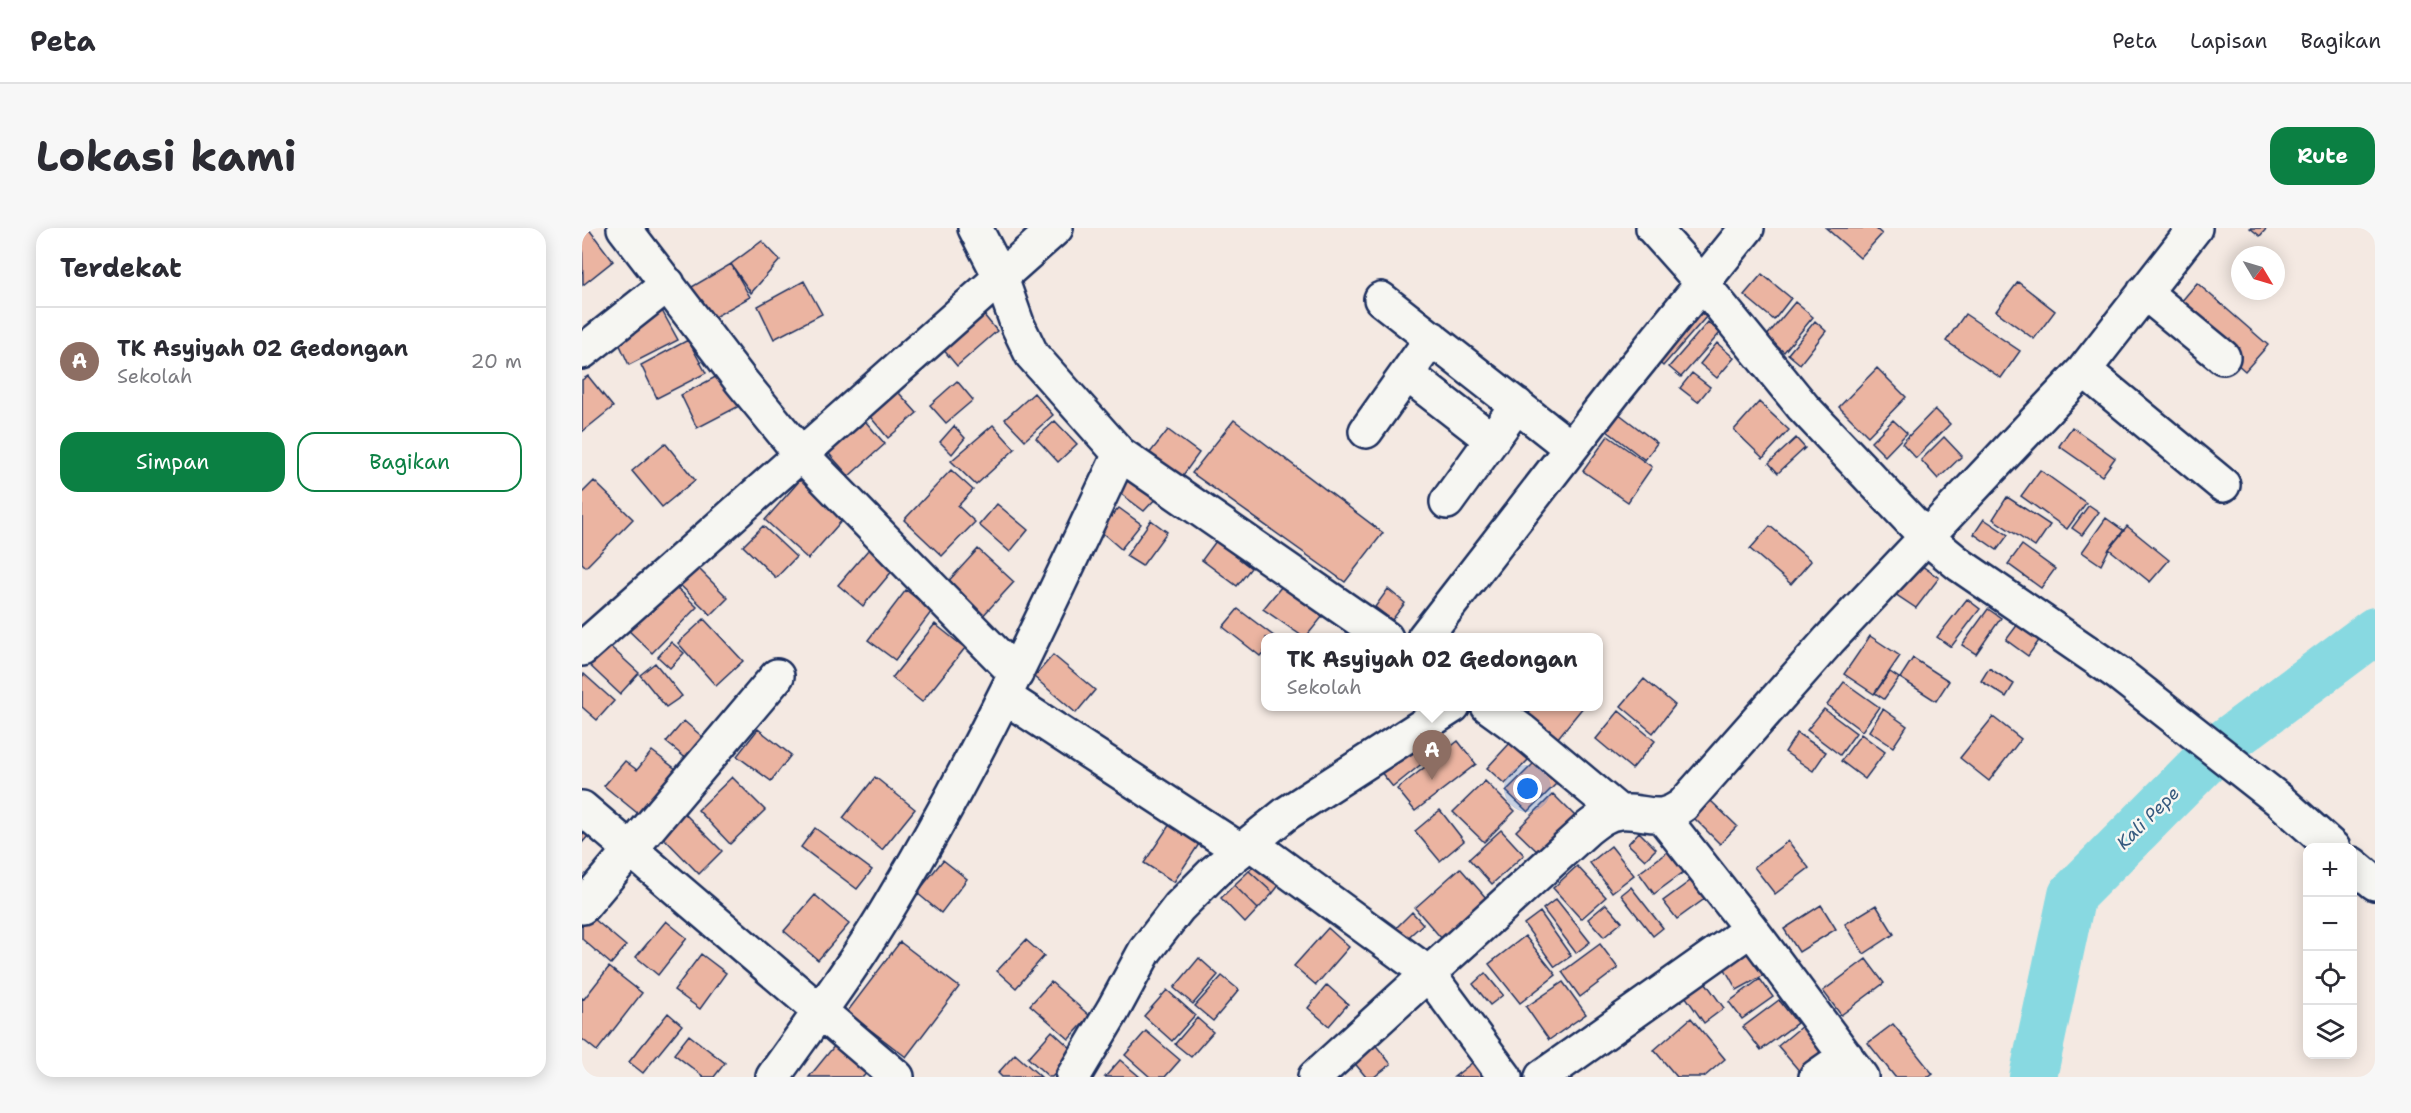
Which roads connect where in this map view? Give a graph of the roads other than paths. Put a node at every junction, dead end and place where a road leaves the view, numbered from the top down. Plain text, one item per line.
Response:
1 (624, 228) edge
2 (975, 228) edge
3 (1056, 228) edge
4 (1653, 228) edge
5 (1747, 228) edge
6 (2195, 228) edge
7 (1001, 278) junction
8 (668, 284) junction
9 (1702, 284) junction
10 (2145, 292) junction
11 (1381, 299) dead end
12 (1432, 338) junction
13 (582, 352) edge
14 (2223, 357) dead end
15 (2084, 370) junction
16 (1407, 374) junction
17 (1517, 405) junction
18 (1366, 431) dead end
19 (1492, 440) junction
20 (1571, 448) junction
21 (800, 453) junction
22 (1119, 454) junction
23 (2223, 485) dead end
24 (1447, 502) dead end
25 (1927, 538) junction
26 (1379, 633) edge
27 (1428, 633) edge
28 (582, 649) edge
29 (777, 676) dead end
30 (1010, 686) junction
31 (1446, 711) edge
32 (1495, 711) edge
33 (582, 808) edge
34 (1619, 812) junction
35 (1662, 816) junction
36 (2327, 843) edge
37 (1245, 846) junction
38 (631, 849) junction
39 (2357, 868) edge
40 (2375, 883) edge
41 (582, 907) edge
42 (1751, 929) junction
43 (1428, 973) junction
44 (820, 1012) junction
45 (1854, 1067) edge
46 (1334, 1071) edge
47 (773, 1077) edge
48 (897, 1077) edge
49 (1073, 1077) edge
50 (1505, 1077) edge
51 (1542, 1077) edge
52 (1816, 1077) edge

1 - 8 street
2 - 7 street
3 - 7 street
4 - 9 street
5 - 9 street
6 - 10 street
7 - 21 street
7 - 22 street
8 - 13 street
8 - 21 street
9 - 20 street
9 - 25 street
10 - 14 street
10 - 15 street
11 - 12 street
12 - 16 street
12 - 17 street
15 - 23 street
15 - 25 street
16 - 18 street
16 - 19 street
17 - 19 street
17 - 20 street
19 - 24 street
20 - 27 street
21 - 28 street
21 - 30 street
22 - 26 street
22 - 30 street
25 - 35 street
25 - 36 street
29 - 38 street
30 - 37 street
30 - 44 street
31 - 37 street
32 - 34 street
33 - 38 street
34 - 35 street
34 - 43 street
35 - 42 street
37 - 43 street
37 - 49 street
38 - 41 street
38 - 44 street
39 - 40 street
42 - 45 street
42 - 51 street
43 - 46 street
43 - 50 street
44 - 47 street
44 - 48 street
45 - 52 street

